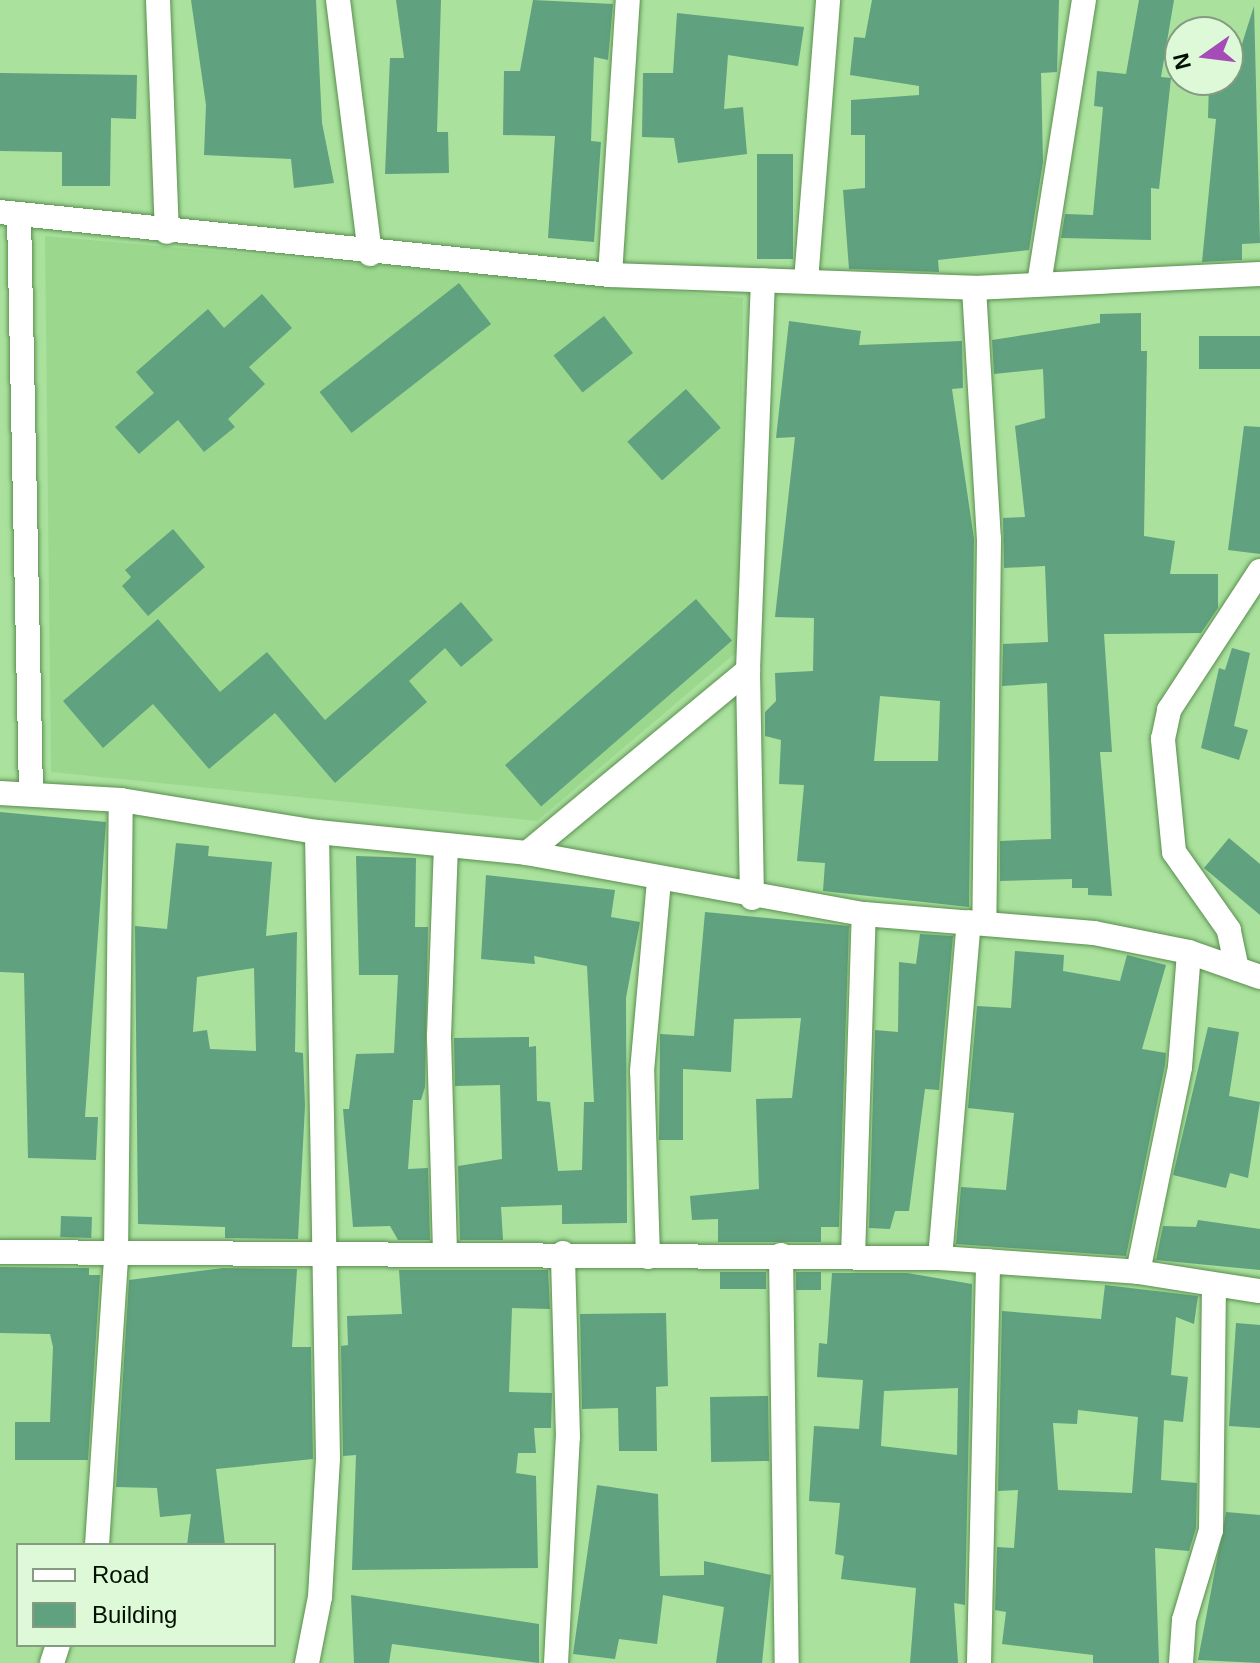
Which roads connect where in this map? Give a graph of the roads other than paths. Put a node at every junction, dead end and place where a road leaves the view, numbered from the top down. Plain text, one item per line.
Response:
1 (158, 0) edge
2 (338, 0) edge
3 (628, 0) edge
4 (828, 0) edge
5 (1084, 0) edge
6 (9, 213) edge
7 (167, 232) junction
8 (370, 254) junction
9 (1260, 274) edge
10 (610, 275) junction
11 (763, 280) junction
12 (806, 281) junction
13 (1039, 284) junction
14 (974, 288) junction
15 (1260, 571) edge
16 (748, 670) junction
17 (0, 793) edge
18 (31, 794) junction
19 (121, 800) junction
20 (317, 832) junction
21 (446, 845) junction
22 (527, 853) junction
23 (659, 880) junction
24 (752, 898) junction
25 (864, 914) junction
26 (976, 923) junction
27 (1189, 952) junction
28 (1249, 973) edge
29 (0, 1252) edge
30 (445, 1252) junction
31 (563, 1253) junction
32 (322, 1254) junction
33 (781, 1255) junction
34 (116, 1256) junction
35 (648, 1257) junction
36 (853, 1257) junction
37 (940, 1258) junction
38 (988, 1261) junction
39 (1138, 1272) junction
40 (1214, 1287) junction
41 (1260, 1291) edge
42 (97, 1543) edge
43 (307, 1663) edge
44 (556, 1663) edge
45 (787, 1663) edge
46 (979, 1663) edge
47 (1181, 1663) edge

1 - 7 street
2 - 8 street
3 - 10 street
4 - 12 street
5 - 13 street
6 - 7 street
6 - 18 street
7 - 8 street
8 - 10 street
9 - 13 street
10 - 11 street
11 - 12 street
11 - 16 street
12 - 14 street
13 - 14 street
14 - 26 street
15 - 28 street
16 - 22 street
16 - 24 street
17 - 18 street
18 - 19 street
19 - 20 street
19 - 34 street
20 - 21 street
20 - 32 street
21 - 22 street
21 - 30 street
22 - 23 street
23 - 24 street
23 - 35 street
24 - 25 street
25 - 26 street
25 - 36 street
26 - 27 street
26 - 37 street
27 - 28 street
27 - 39 street
29 - 34 street
30 - 31 street
30 - 32 street
31 - 35 street
31 - 44 street
32 - 34 street
32 - 43 street
33 - 35 street
33 - 36 street
33 - 45 street
34 - 42 street
36 - 37 street
37 - 38 street
38 - 39 street
38 - 46 street
39 - 40 street
40 - 41 street
40 - 47 street

